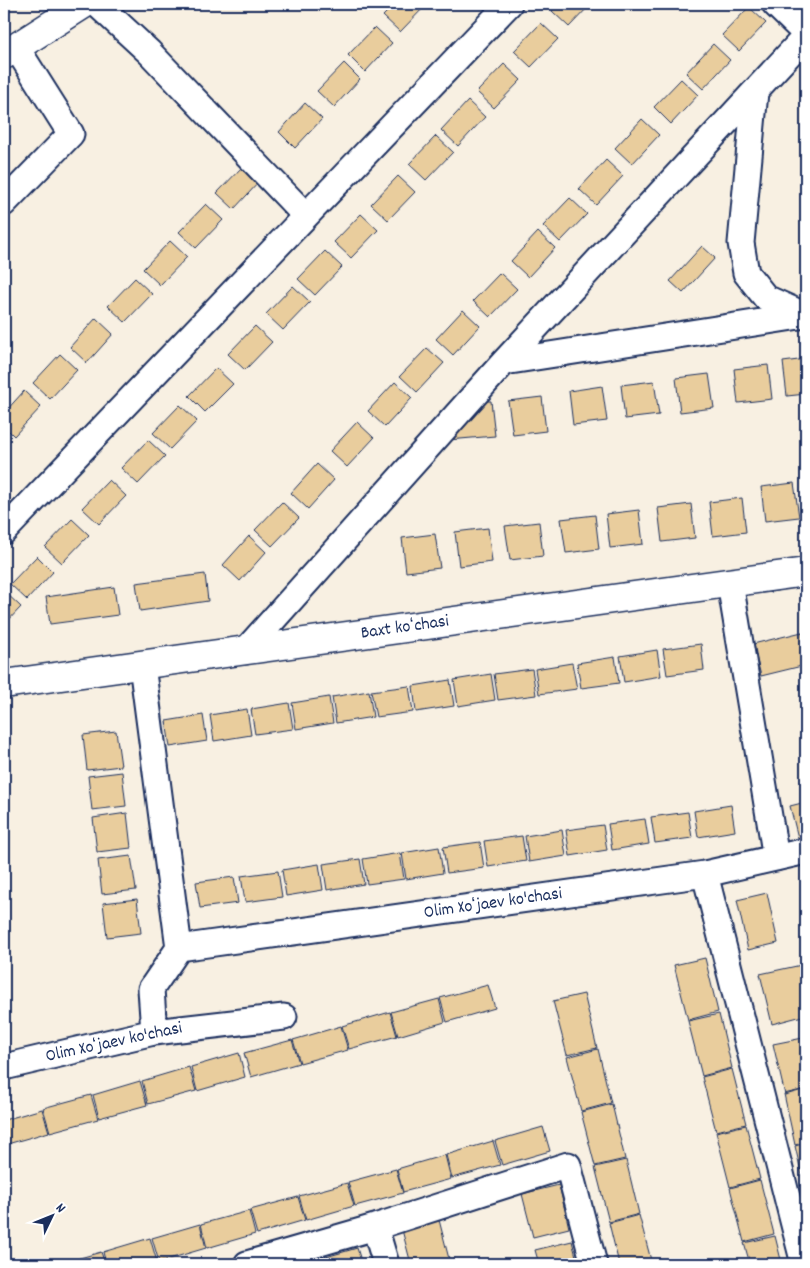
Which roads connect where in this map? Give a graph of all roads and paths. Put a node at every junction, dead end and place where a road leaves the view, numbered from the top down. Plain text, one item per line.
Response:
1 (84, 4) edge
2 (97, 4) edge
3 (509, 4) edge
4 (775, 4) edge
5 (806, 35) edge
6 (10, 51) edge
7 (755, 92) junction
8 (4, 203) edge
9 (306, 216) junction
10 (805, 315) edge
11 (504, 362) junction
12 (4, 531) edge
13 (806, 572) edge
14 (730, 583) junction
15 (245, 650) junction
16 (142, 665) junction
17 (4, 684) edge
18 (806, 851) edge
19 (776, 858) junction
20 (704, 874) junction
21 (179, 948) junction
22 (284, 1017) dead end
23 (154, 1032) junction
24 (4, 1067) edge
25 (375, 1227) junction
26 (248, 1264) edge
27 (386, 1264) edge
28 (594, 1264) edge
29 (804, 1264) edge

1 - 6 main road
2 - 9 street
3 - 9 street
4 - 5 street
5 - 7 street
6 - 8 street
7 - 10 street
7 - 11 street
9 - 12 street
10 - 11 street
11 - 15 street
13 - 14 main road, Baxt koʻchasi
14 - 15 main road, Baxt koʻchasi
14 - 19 street
15 - 16 main road, Baxt koʻchasi
16 - 17 main road, Baxt koʻchasi
16 - 21 street
18 - 19 street, Olim Xoʻjaev ko'chasi
19 - 20 street, Olim Xoʻjaev ko'chasi
20 - 21 street, Olim Xoʻjaev ko'chasi
20 - 29 street
21 - 23 street
22 - 23 street, Olim Xoʻjaev ko'chasi
23 - 24 street, Olim Xoʻjaev ko'chasi
25 - 26 street
25 - 27 street
25 - 28 street

